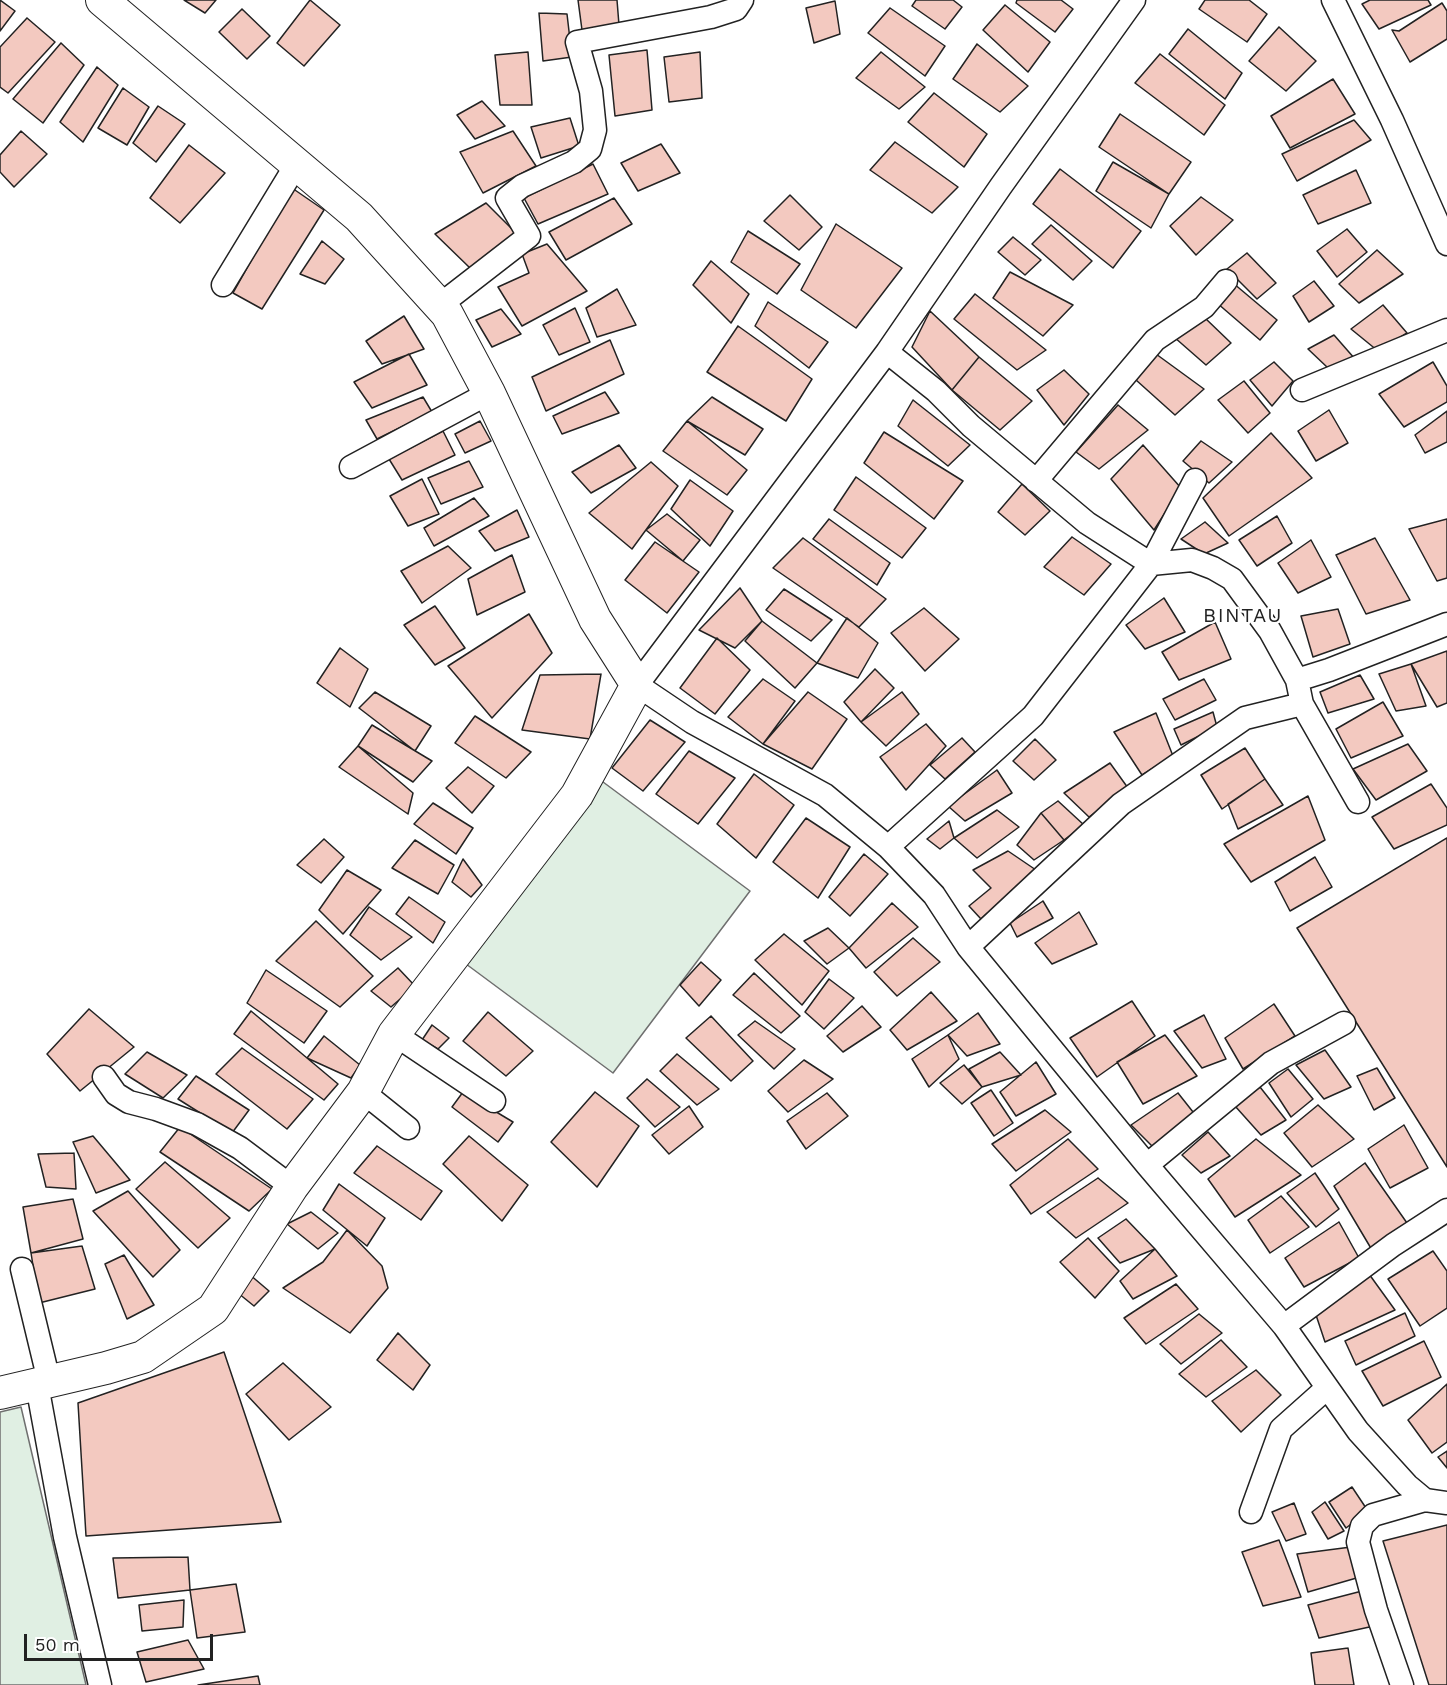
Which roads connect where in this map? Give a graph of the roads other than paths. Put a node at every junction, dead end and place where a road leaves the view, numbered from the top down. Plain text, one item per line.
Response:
1 (102, 0) edge
2 (742, 0) edge
3 (1134, 0) edge
4 (1333, 0) edge
5 (296, 165) junction
6 (1447, 244) edge
7 (1226, 281) dead end
8 (223, 285) dead end
9 (440, 305) junction
10 (1447, 330) edge
11 (887, 352) junction
12 (1302, 390) dead end
13 (489, 393) junction
14 (351, 467) dead end
15 (1195, 480) dead end
16 (1036, 481) junction
17 (1151, 564) junction
18 (1447, 624) edge
19 (1297, 680) junction
20 (637, 686) junction
21 (1302, 704) junction
22 (1358, 802) dead end
23 (888, 847) junction
24 (968, 947) junction
25 (1344, 1023) dead end
26 (394, 1034) junction
27 (104, 1077) dead end
28 (363, 1092) junction
29 (494, 1101) dead end
30 (408, 1128) dead end
31 (1147, 1165) junction
32 (292, 1187) junction
33 (1447, 1209) edge
34 (22, 1269) dead end
35 (1284, 1326) junction
36 (43, 1383) junction
37 (1327, 1388) junction
38 (0, 1393) edge
39 (1425, 1500) junction
40 (1447, 1503) edge
41 (1251, 1512) dead end
42 (100, 1685) edge
43 (1402, 1685) edge

1 - 5 street
2 - 9 street
3 - 11 street
4 - 6 street
5 - 8 street
5 - 9 street
7 - 16 street
9 - 13 street
10 - 12 street
11 - 16 street
11 - 20 street
13 - 14 street
13 - 20 street
15 - 17 street
16 - 17 street
17 - 19 street
17 - 23 street
18 - 19 street
19 - 21 street
20 - 23 street
20 - 26 street
21 - 22 street
21 - 24 street
23 - 24 street
24 - 31 street
25 - 31 street
26 - 28 street
26 - 29 street
27 - 32 street
28 - 30 street
28 - 32 street
31 - 35 street
32 - 36 street
33 - 35 street
34 - 36 street
35 - 37 street
36 - 38 street
36 - 42 street
37 - 39 street
37 - 41 street
39 - 40 street
39 - 43 street

